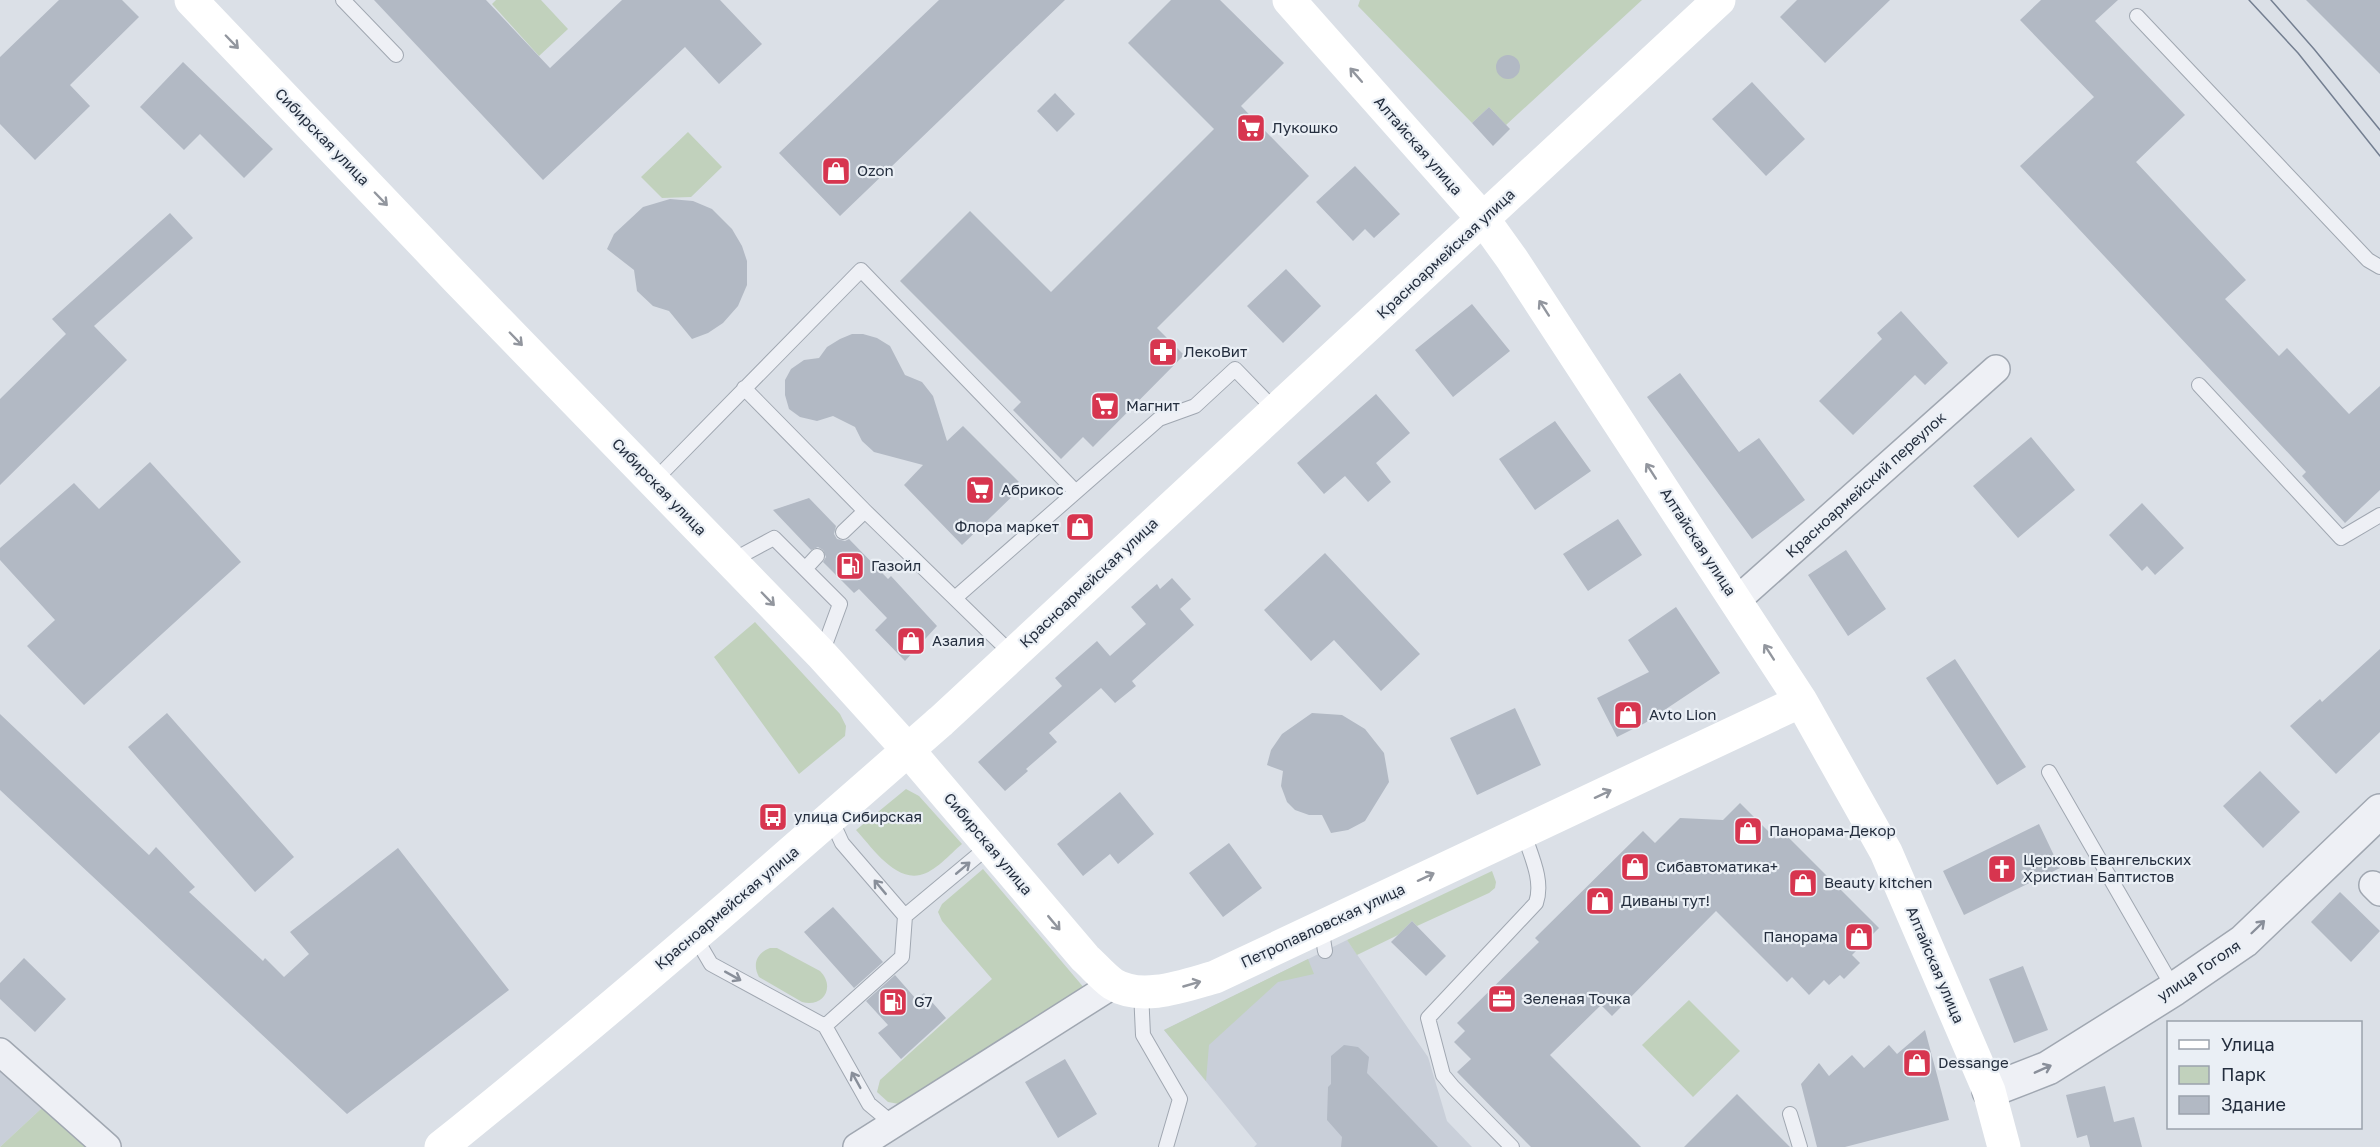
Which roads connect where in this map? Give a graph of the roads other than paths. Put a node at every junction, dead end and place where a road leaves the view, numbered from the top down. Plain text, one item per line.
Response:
1 (191, 0) edge
2 (343, 0) edge
3 (1289, 0) edge
4 (1719, 0) edge
5 (2137, 16) dead end
6 (396, 55) dead end
7 (1484, 220) junction
8 (2380, 267) edge
9 (1996, 369) dead end
10 (2199, 385) dead end
11 (744, 388) junction
12 (1276, 411) junction
13 (654, 481) junction
14 (1075, 491) junction
15 (865, 511) junction
16 (2380, 515) edge
17 (843, 532) dead end
18 (817, 556) dead end
19 (731, 561) junction
20 (805, 568) junction
21 (955, 598) junction
22 (1736, 601) junction
23 (821, 654) junction
24 (1012, 654) junction
25 (1801, 701) junction
26 (908, 750) junction
27 (2049, 772) dead end
28 (2380, 811) edge
29 (831, 819) junction
30 (1523, 831) junction
31 (989, 846) junction
32 (905, 916) junction
33 (694, 935) junction
34 (1128, 987) junction
35 (2174, 989) junction
36 (825, 1026) junction
37 (0, 1052) edge
38 (1989, 1091) junction
39 (1790, 1114) dead end
40 (893, 1124) junction
41 (106, 1147) edge
42 (441, 1147) edge
43 (857, 1147) edge
44 (1166, 1147) edge
45 (1512, 1147) edge
46 (1800, 1147) edge
47 (2004, 1147) edge

1 -> 13 main road, Сибирская улица
2 - 6 lane
7 -> 3 main road, Алтайская улица
4 - 7 main road, Красноармейская улица
5 - 8 lane
7 - 12 main road, Красноармейская улица
22 -> 7 main road, Алтайская улица
9 - 22 street, Красноармейский переулок
10 - 16 lane
11 - 13 lane
11 - 14 lane
11 - 15 lane
12 - 14 lane
12 - 24 main road, Красноармейская улица
13 - 19 main road, Сибирская улица
14 - 21 lane
15 - 17 lane
15 - 21 lane
18 - 20 lane
19 - 20 lane
19 -> 23 main road, Сибирская улица
20 - 23 lane
21 - 24 lane
25 -> 22 main road, Алтайская улица
23 - 26 main road, Сибирская улица
24 - 26 main road, Красноармейская улица
30 -> 25 main road, Петропавловская улица
25 - 38 main road, Алтайская улица
26 - 29 main road, Красноармейская улица
26 - 31 main road, Сибирская улица
27 - 35 lane
35 -> 28 street, улица Гоголя
32 -> 29 lane
29 - 33 main road, Красноармейская улица
34 -> 30 main road, Петропавловская улица
30 - 45 lane
32 -> 31 lane
31 -> 34 main road, Сибирская улица
32 - 36 lane
33 -> 36 lane
33 - 42 main road, Красноармейская улица
34 - 40 street, Петропавловская улица
34 - 44 lane
38 -> 35 street, улица Гоголя
40 -> 36 lane
37 - 41 street
38 - 47 main road, Алтайская улица
39 - 46 lane
40 - 43 street, Петропавловская улица

